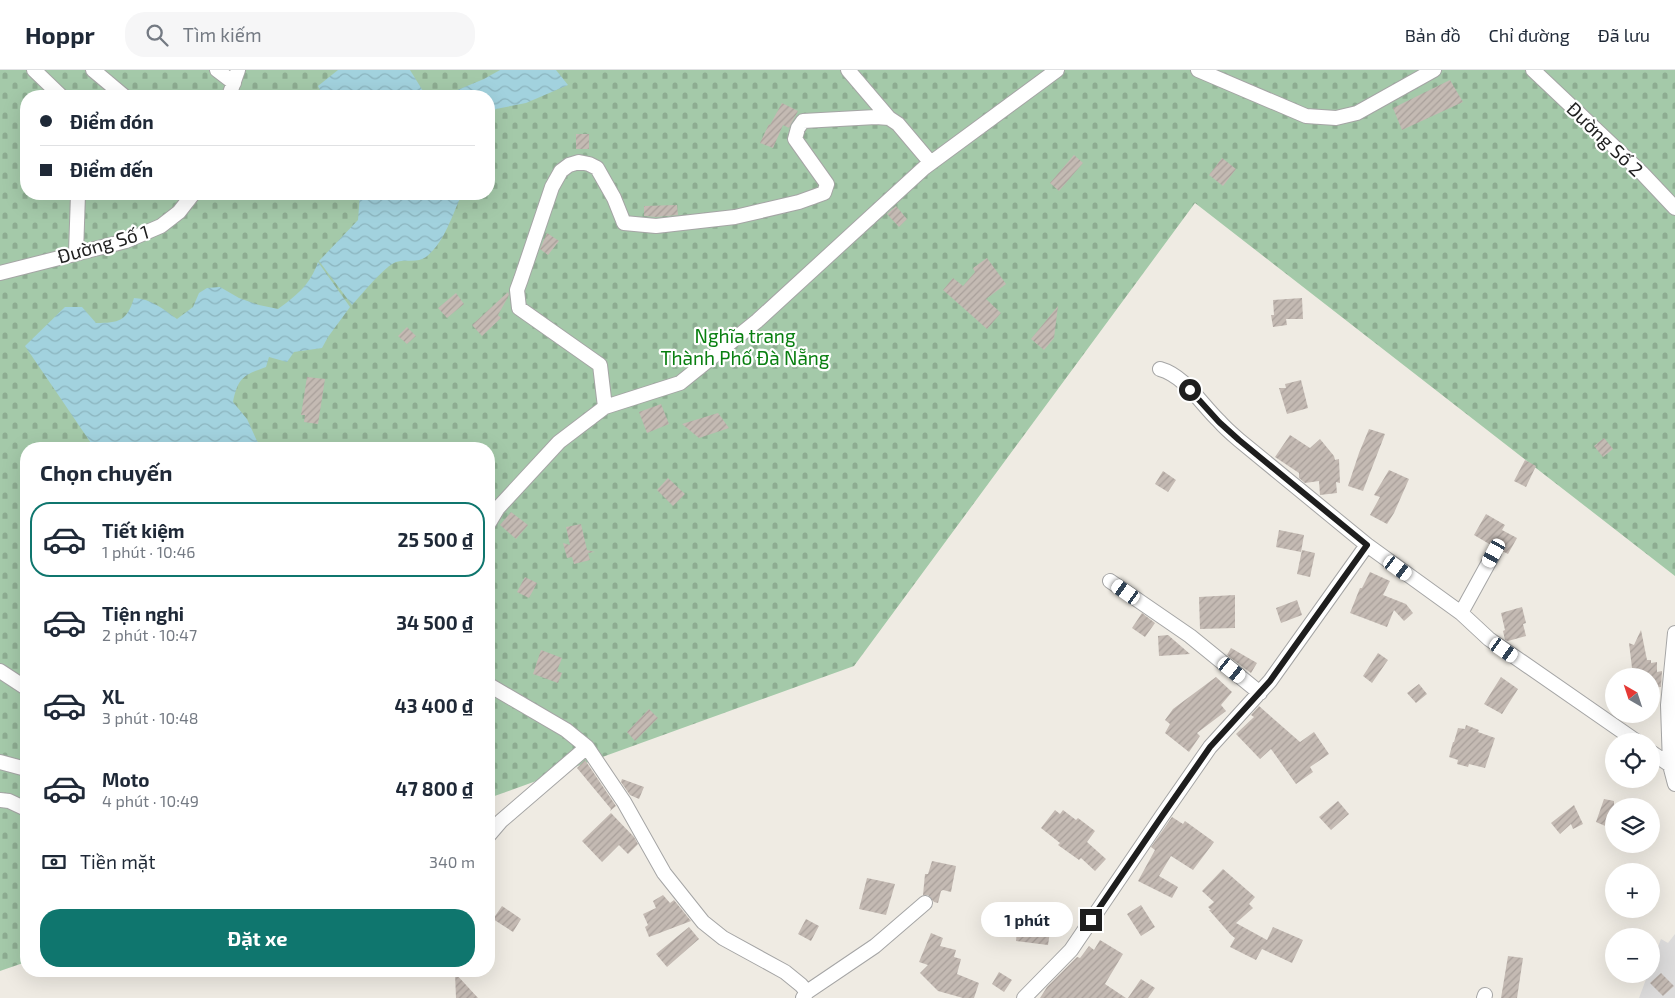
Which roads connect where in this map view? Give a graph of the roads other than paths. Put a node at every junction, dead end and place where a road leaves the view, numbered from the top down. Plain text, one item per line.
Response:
1 (34, 70) edge
2 (93, 70) edge
3 (217, 70) edge
4 (848, 70) edge
5 (1057, 70) edge
6 (1198, 70) edge
7 (1434, 70) edge
8 (1533, 70) edge
9 (236, 76) edge
10 (55, 90) edge
11 (117, 90) edge
12 (231, 90) edge
13 (889, 118) junction
14 (931, 163) junction
15 (78, 200) edge
16 (189, 200) edge
17 (1675, 208) edge
18 (76, 253) junction
19 (0, 272) edge
20 (1160, 369) dead end
21 (605, 407) junction
22 (495, 513) edge
23 (1367, 545) junction
24 (1494, 553) dead end
25 (1110, 581) dead end
26 (1461, 613) junction
27 (1675, 633) edge
28 (0, 671) edge
29 (20, 684) edge
30 (495, 689) edge
31 (1260, 693) junction
32 (1624, 733) edge
33 (587, 747) junction
34 (1660, 758) edge
35 (0, 762) edge
36 (1670, 765) junction
37 (20, 767) edge
38 (1675, 784) edge
39 (0, 800) edge
40 (20, 806) edge
41 (495, 828) edge
42 (925, 903) dead end
43 (805, 995) edge
44 (1024, 998) edge

1 - 10 street
2 - 11 street
3 - 9 street
4 - 13 street
5 - 14 street
6 - 7 street
8 - 17 street, Đường Số 2
9 - 12 street
13 - 14 street
13 - 21 street
14 - 21 street
15 - 18 street
16 - 18 street, Đường Số 1
18 - 19 street, Đường Số 1
20 - 23 street
21 - 22 street
23 - 26 street
23 - 31 street
24 - 26 street
25 - 31 street
26 - 32 street
27 - 36 street
28 - 29 street
30 - 33 street
31 - 44 street
33 - 41 street
33 - 43 street
34 - 36 street
35 - 37 street
36 - 38 street
39 - 40 street
42 - 43 street

